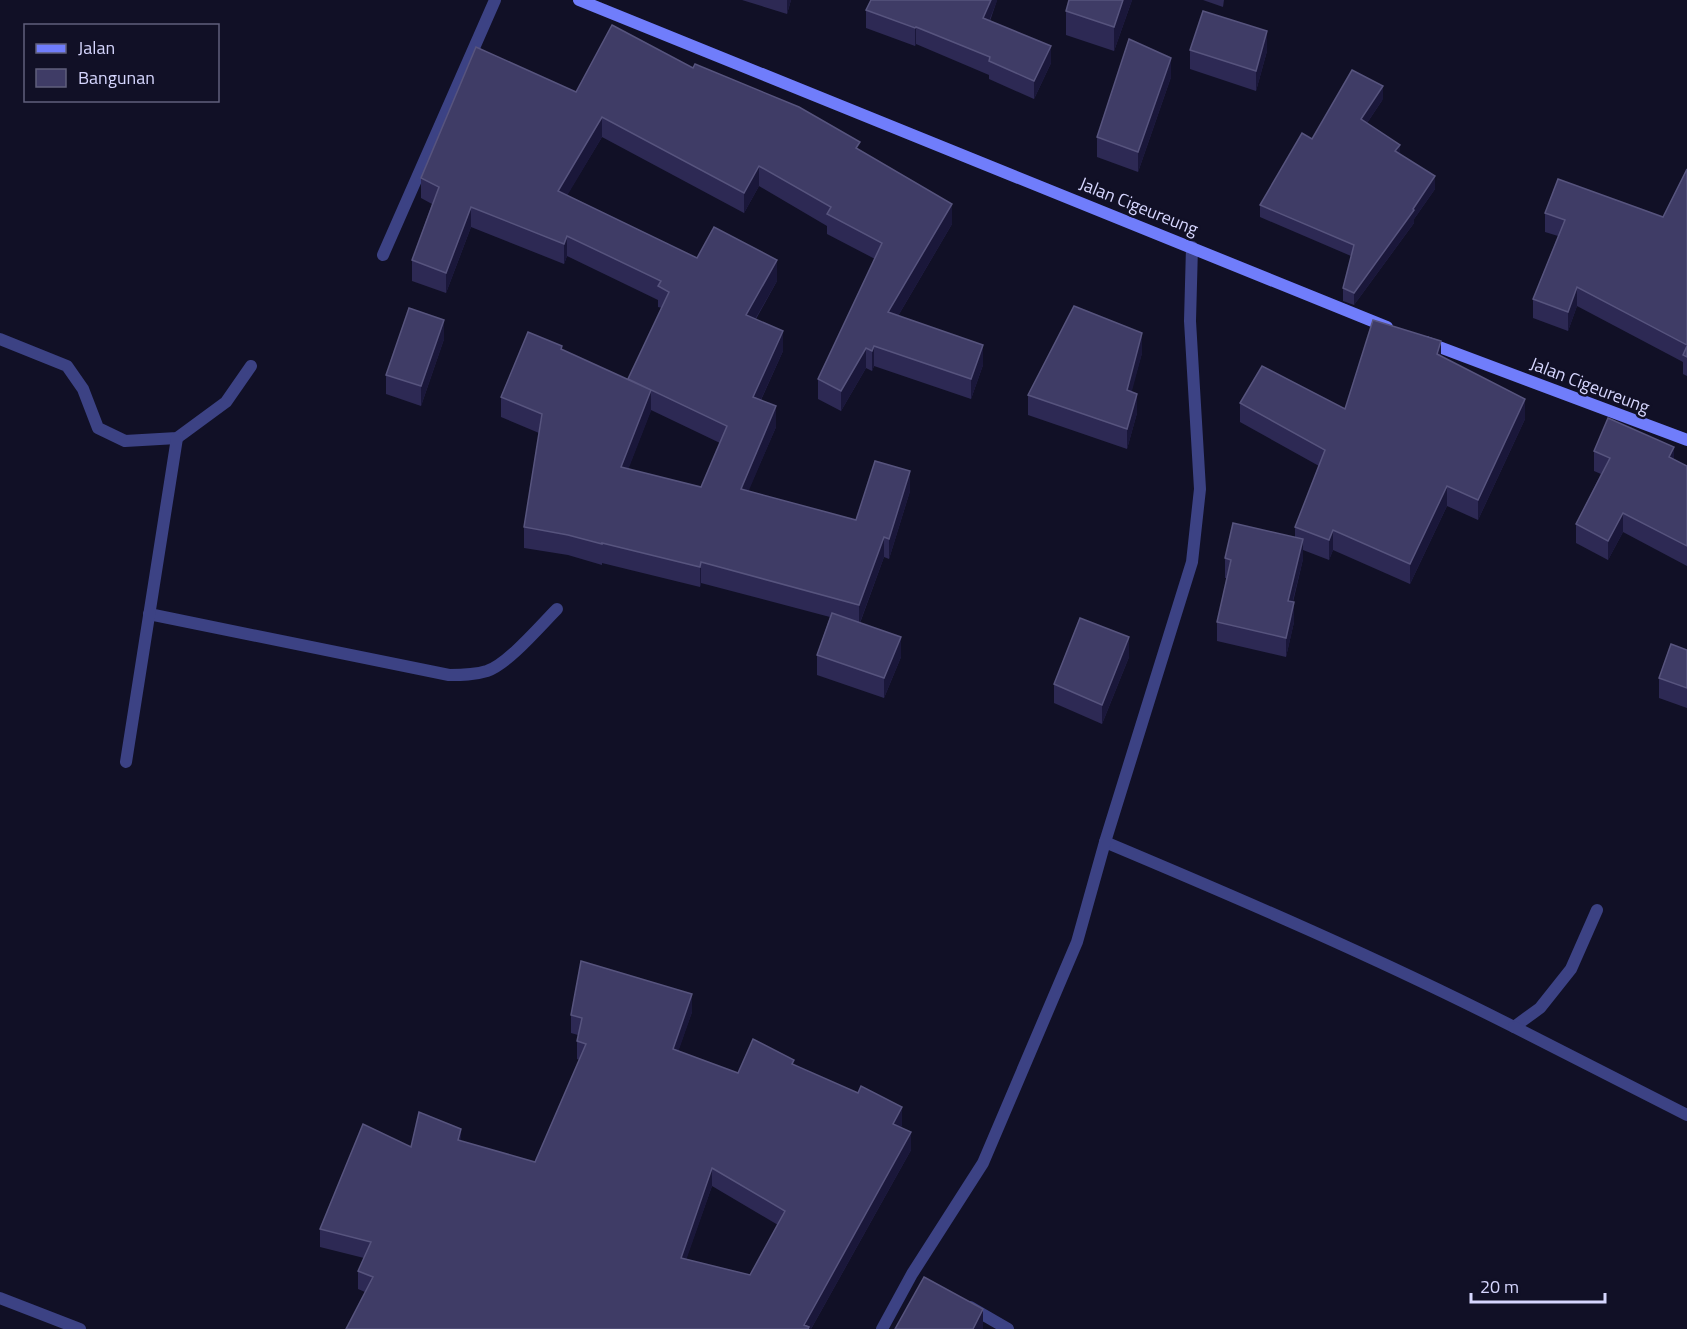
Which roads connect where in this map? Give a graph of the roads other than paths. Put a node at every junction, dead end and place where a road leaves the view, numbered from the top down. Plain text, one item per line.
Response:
1 (495, 0) edge
2 (579, 0) edge
3 (1192, 247) junction
4 (383, 255) dead end
5 (0, 339) edge
6 (251, 366) dead end
7 (177, 438) junction
8 (1687, 440) edge
9 (557, 609) dead end
10 (149, 614) junction
11 (126, 762) dead end
12 (1105, 842) junction
13 (1597, 910) dead end
14 (1514, 1027) junction
15 (1687, 1114) edge
16 (0, 1298) edge
17 (960, 1301) edge
18 (80, 1329) edge
19 (882, 1329) edge
20 (1008, 1329) edge

1 - 4 street
2 - 3 street, Jalan Cigeureung
3 - 8 street, Jalan Cigeureung
3 - 12 street
5 - 7 street
6 - 7 street
7 - 10 street
9 - 10 street
10 - 11 street
12 - 14 street
12 - 19 street
13 - 14 street
14 - 15 street
16 - 18 street
17 - 20 street

